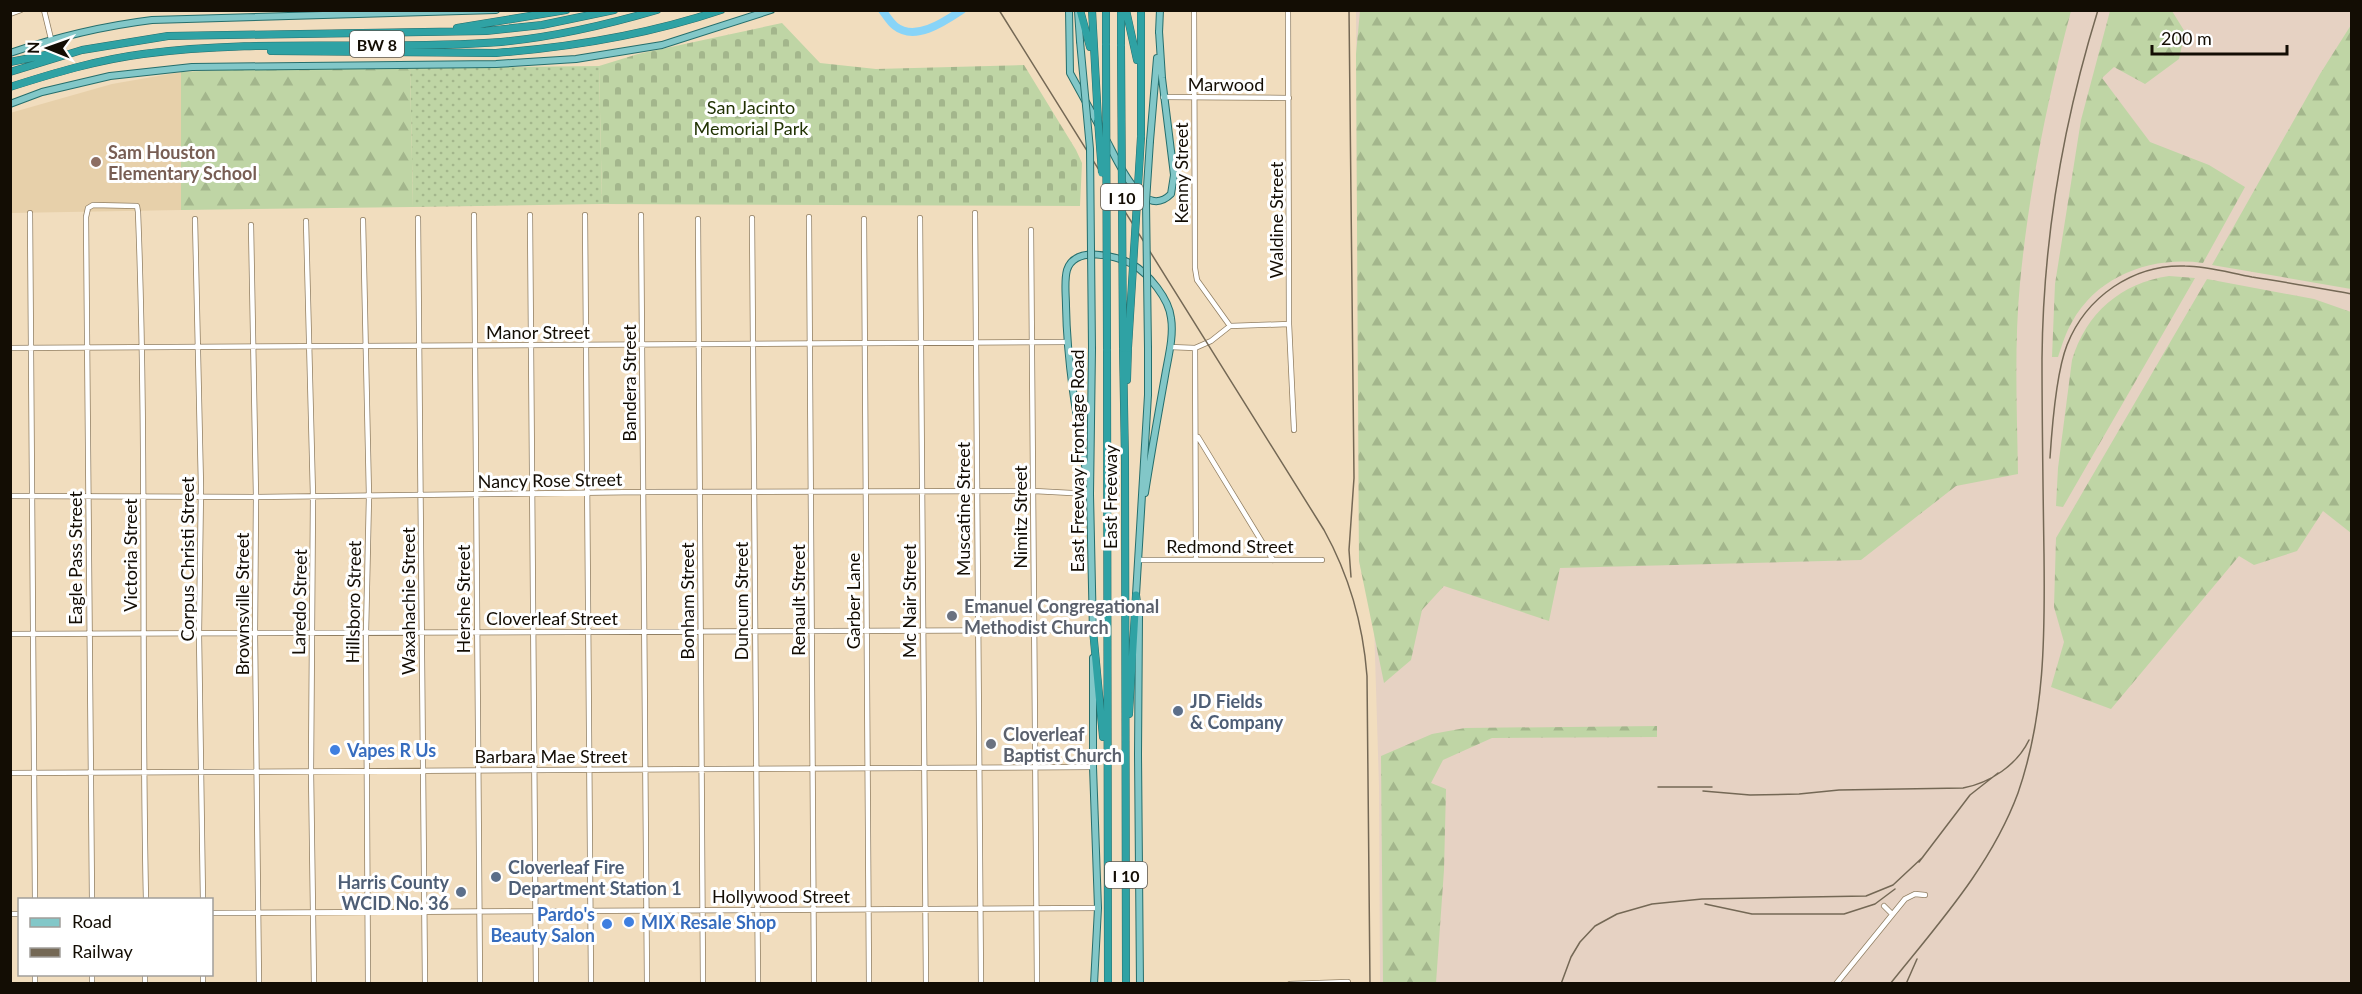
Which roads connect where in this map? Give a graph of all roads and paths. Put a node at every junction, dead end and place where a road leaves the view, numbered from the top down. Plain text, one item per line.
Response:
1 (21, 10) edge
2 (44, 10) edge
3 (496, 10) edge
4 (566, 10) edge
5 (614, 10) edge
6 (657, 10) edge
7 (721, 10) edge
8 (771, 10) edge
9 (1069, 10) edge
10 (1079, 10) edge
11 (1092, 10) edge
12 (1106, 10) edge
13 (1121, 10) edge
14 (1126, 10) edge
15 (1141, 10) edge
16 (1160, 10) edge
17 (1194, 10) edge
18 (1288, 10) edge
19 (10, 14) edge
20 (260, 14) edge
21 (1159, 31) junction
22 (407, 33) junction
23 (51, 39) junction
24 (111, 44) junction
25 (185, 50) junction
26 (10, 53) edge
27 (10, 62) edge
28 (10, 72) edge
29 (10, 87) edge
30 (1096, 91) junction
31 (1163, 97) junction
32 (1194, 98) junction
33 (1288, 98) junction
34 (10, 104) edge
35 (1141, 113) junction
36 (30, 213) dead end
37 (975, 213) dead end
38 (474, 215) dead end
39 (530, 215) dead end
40 (585, 215) dead end
41 (641, 215) dead end
42 (86, 217) joint
43 (809, 217) dead end
44 (418, 218) dead end
45 (752, 218) dead end
46 (920, 218) dead end
47 (195, 219) dead end
48 (698, 219) dead end
49 (864, 219) dead end
50 (363, 220) dead end
51 (306, 221) dead end
52 (251, 225) dead end
53 (1106, 226) junction
54 (1031, 230) dead end
55 (1290, 324) junction
56 (1230, 326) junction
57 (976, 342) junction
58 (1033, 342) junction
59 (1066, 342) junction
60 (864, 343) junction
61 (921, 343) junction
62 (642, 344) junction
63 (699, 344) junction
64 (753, 344) junction
65 (810, 344) junction
66 (475, 345) junction
67 (531, 345) junction
68 (586, 345) junction
69 (254, 346) junction
70 (309, 346) junction
71 (366, 346) junction
72 (419, 346) junction
73 (198, 347) junction
74 (1170, 347) junction
75 (10, 348) edge
76 (31, 348) junction
77 (87, 348) junction
78 (143, 348) junction
79 (1125, 348) junction
80 (1196, 348) junction
81 (1294, 430) dead end
82 (1197, 436) junction
83 (977, 491) junction
84 (1034, 491) junction
85 (643, 492) junction
86 (865, 492) junction
87 (922, 492) junction
88 (700, 493) junction
89 (754, 493) junction
90 (811, 493) junction
91 (420, 494) junction
92 (476, 494) junction
93 (532, 494) junction
94 (587, 494) junction
95 (1090, 494) junction
96 (88, 495) junction
97 (10, 496) edge
98 (31, 496) junction
99 (201, 496) junction
100 (313, 496) junction
101 (369, 496) junction
102 (144, 497) junction
103 (256, 497) junction
104 (1139, 523) junction
105 (1138, 560) junction
106 (1196, 560) junction
107 (1273, 560) junction
108 (1322, 560) dead end
109 (1136, 595) junction
110 (866, 630) junction
111 (923, 630) junction
112 (978, 630) junction
113 (1035, 630) junction
114 (1093, 630) junction
115 (700, 631) junction
116 (755, 631) junction
117 (812, 631) junction
118 (477, 632) junction
119 (533, 632) junction
120 (588, 632) junction
121 (644, 632) junction
122 (255, 633) junction
123 (312, 633) junction
124 (366, 633) junction
125 (422, 633) junction
126 (10, 634) edge
127 (32, 634) junction
128 (89, 634) junction
129 (142, 634) junction
130 (199, 634) junction
131 (1035, 767) junction
132 (1093, 767) junction
133 (1125, 767) junction
134 (812, 768) junction
135 (867, 768) junction
136 (924, 768) junction
137 (979, 768) junction
138 (701, 769) junction
139 (756, 769) junction
140 (478, 770) junction
141 (534, 770) junction
142 (589, 770) junction
143 (645, 770) junction
144 (311, 771) junction
145 (367, 771) junction
146 (423, 771) junction
147 (1107, 771) junction
148 (143, 772) junction
149 (200, 772) junction
150 (256, 772) junction
151 (10, 773) edge
152 (33, 773) junction
153 (90, 773) junction
154 (1925, 895) dead end
155 (35, 898) edge
156 (92, 898) edge
157 (146, 898) edge
158 (203, 898) edge
159 (1884, 906) dead end
160 (981, 908) junction
161 (1038, 908) junction
162 (1098, 908) junction
163 (815, 909) junction
164 (870, 909) junction
165 (927, 909) junction
166 (592, 910) junction
167 (648, 910) junction
168 (704, 910) junction
169 (759, 910) junction
170 (426, 911) junction
171 (480, 911) junction
172 (537, 911) junction
173 (259, 912) junction
174 (314, 912) junction
175 (369, 912) junction
176 (213, 913) edge
177 (1892, 915) junction
178 (1348, 982) edge
179 (259, 984) edge
180 (314, 984) edge
181 (368, 984) edge
182 (425, 984) edge
183 (480, 984) edge
184 (536, 984) edge
185 (591, 984) edge
186 (647, 984) edge
187 (703, 984) edge
188 (758, 984) edge
189 (814, 984) edge
190 (869, 984) edge
191 (926, 984) edge
192 (981, 984) edge
193 (1037, 984) edge
194 (1094, 984) edge
195 (1108, 984) edge
196 (1126, 984) edge
197 (1140, 984) edge
198 (1290, 984) edge
199 (1836, 984) edge

1 - 19 street
2 - 23 street
3 - 20 main road, BW 8
4 - 22 highway
5 - 22 highway, BW 8
6 - 25 highway, BW 8
7 - 25 highway
8 - 34 main road, BW 8
9 - 31 main road
10 - 30 highway
10 - 95 main road, East Freeway Frontage Road, bridge
11 - 30 highway
12 - 53 highway, East Freeway / I 10, bridge
13 - 79 highway, East Freeway / I 10, bridge
14 - 35 highway
15 - 35 highway
16 - 21 main road
17 - 32 street, Kenny Street
18 - 33 street, Waldine Street
20 - 23 main road, BW 8
21 - 31 main road
21 - 104 main road, bridge
22 - 24 highway, BW 8
23 - 26 main road, BW 8
24 - 27 highway
24 - 28 highway, BW 8
25 - 29 highway, BW 8
30 - 53 highway, bridge
31 - 32 street, Marwood
32 - 33 street, Marwood
32 - 56 street, Kenny Street
33 - 55 street, Waldine Street
35 - 79 highway, bridge
36 - 76 street
37 - 57 street, Muscatine Street
38 - 66 street, Hershe Street
39 - 67 street
40 - 68 street
41 - 62 street, Bandera Street
42 - 77 street, Eagle Pass Street
42 - 78 street, Victoria Street
43 - 65 street, Renault Street
44 - 72 street, Waxahachie Street
45 - 64 street, Duncum Street
46 - 61 street, Mc Nair Street
47 - 73 street, Corpus Christi Street
48 - 63 street, Bonham Street
49 - 60 street, Garber Lane
50 - 71 street, Hillsboro Street
51 - 70 street, Laredo Street
52 - 69 street, Brownsville Street
53 - 147 highway, East Freeway / I 10, bridge
54 - 58 street, Nimitz Street
55 - 56 street
55 - 81 street, Waldine Street
56 - 80 street
57 - 58 street, Manor Street
57 - 61 street, Manor Street
57 - 83 street, Muscatine Street
58 - 59 street, Manor Street
58 - 84 street, Nimitz Street
59 - 74 main road
59 - 95 main road
60 - 61 street, Manor Street
60 - 65 street, Manor Street
60 - 86 street, Garber Lane
61 - 87 street, Mc Nair Street
62 - 63 street, Manor Street
62 - 68 street, Manor Street
62 - 85 street, Bandera Street
63 - 64 street, Manor Street
63 - 88 street, Bonham Street
64 - 65 street, Manor Street
64 - 89 street, Duncum Street
65 - 90 street, Renault Street
66 - 67 street, Manor Street
66 - 72 street, Manor Street
66 - 92 street, Hershe Street
67 - 68 street, Manor Street
67 - 93 street
68 - 94 street
69 - 70 street, Manor Street
69 - 73 street, Manor Street
69 - 103 street, Brownsville Street
70 - 71 street, Manor Street
70 - 100 street, Laredo Street
71 - 72 street, Manor Street
71 - 101 street, Hillsboro Street
72 - 91 street, Waxahachie Street
73 - 78 street, Manor Street
73 - 99 street, Corpus Christi Street
74 - 80 street
74 - 104 main road
75 - 76 street, Manor Street
76 - 77 street, Manor Street
76 - 98 street
77 - 78 street, Manor Street
77 - 96 street, Eagle Pass Street
78 - 102 street, Victoria Street
79 - 133 highway, East Freeway / I 10
80 - 82 street
82 - 106 street
82 - 107 street
83 - 84 street, Nancy Rose Street
83 - 87 street, Nancy Rose Street
83 - 112 street, Muscatine Street
84 - 95 street, Nancy Rose Street
84 - 113 street, Nimitz Street
85 - 88 street, Nancy Rose Street
85 - 94 street, Nancy Rose Street
85 - 121 street, Bandera Street
86 - 87 street, Nancy Rose Street
86 - 90 street, Nancy Rose Street
86 - 110 street, Garber Lane
87 - 111 street, Mc Nair Street
88 - 89 street, Nancy Rose Street
88 - 115 street, Bonham Street
89 - 90 street, Nancy Rose Street
89 - 116 street, Duncum Street
90 - 117 street, Renault Street
91 - 92 street, Nancy Rose Street
91 - 101 street, Nancy Rose Street
91 - 125 street, Waxahachie Street
92 - 93 street, Nancy Rose Street
92 - 118 street, Hershe Street
93 - 94 street, Nancy Rose Street
93 - 119 street
94 - 120 street
95 - 114 main road, East Freeway Frontage Road
96 - 98 street, Nancy Rose Street
96 - 102 street, Nancy Rose Street
96 - 128 street, Eagle Pass Street
97 - 98 street, Nancy Rose Street
98 - 127 street
99 - 102 street, Nancy Rose Street
99 - 103 street, Nancy Rose Street
99 - 130 street, Corpus Christi Street
100 - 101 street, Nancy Rose Street
100 - 103 street, Nancy Rose Street
100 - 123 street, Laredo Street
101 - 124 street, Hillsboro Street
102 - 129 street, Victoria Street
103 - 122 street, Brownsville Street
104 - 105 main road
105 - 106 street, Redmond Street
105 - 109 main road
106 - 107 street, Redmond Street
107 - 108 street, Redmond Street
109 - 133 highway
109 - 197 main road
110 - 111 street, Cloverleaf Street
110 - 117 street, Cloverleaf Street
110 - 135 street, Garber Lane
111 - 112 street, Cloverleaf Street
111 - 136 street, Mc Nair Street
112 - 113 street, Cloverleaf Street
112 - 137 street, Muscatine Street
113 - 114 street, Cloverleaf Street
113 - 131 street, Nimitz Street
114 - 132 main road, East Freeway Frontage Road
114 - 147 highway
115 - 116 street, Cloverleaf Street
115 - 121 street, Cloverleaf Street
115 - 138 street, Bonham Street
116 - 117 street, Cloverleaf Street
116 - 139 street, Duncum Street
117 - 134 street, Renault Street
118 - 119 street, Cloverleaf Street
118 - 125 street, Cloverleaf Street
118 - 140 street, Hershe Street
119 - 120 street, Cloverleaf Street
119 - 141 street
120 - 121 street, Cloverleaf Street
120 - 142 street
121 - 143 street, Bandera Street
122 - 123 street, Cloverleaf Street
122 - 130 street, Cloverleaf Street
122 - 150 street, Brownsville Street
123 - 124 street, Cloverleaf Street
123 - 144 street, Laredo Street
124 - 125 street, Cloverleaf Street
124 - 145 street, Hillsboro Street
125 - 146 street, Waxahachie Street
126 - 127 street, Cloverleaf Street
127 - 128 street, Cloverleaf Street
127 - 152 street
128 - 129 street, Cloverleaf Street
128 - 153 street, Eagle Pass Street
129 - 130 street, Cloverleaf Street
129 - 148 street, Victoria Street
130 - 149 street, Corpus Christi Street
131 - 132 street, Barbara Mae Street
131 - 137 street, Barbara Mae Street
131 - 161 street, Nimitz Street
132 - 162 main road, East Freeway Frontage Road
133 - 196 highway, East Freeway / I 10
134 - 135 street, Barbara Mae Street
134 - 139 street, Barbara Mae Street
134 - 163 street, Renault Street
135 - 136 street, Barbara Mae Street
135 - 164 street, Garber Lane
136 - 137 street, Barbara Mae Street
136 - 165 street, Mc Nair Street
137 - 160 street, Muscatine Street
138 - 139 street, Barbara Mae Street
138 - 143 street, Barbara Mae Street
138 - 168 street, Bonham Street
139 - 169 street, Duncum Street
140 - 141 street, Barbara Mae Street
140 - 146 street, Barbara Mae Street
140 - 171 street, Hershe Street
141 - 142 street, Barbara Mae Street
141 - 172 street
142 - 143 street, Barbara Mae Street
142 - 166 street
143 - 167 street, Bandera Street
144 - 145 street, Barbara Mae Street
144 - 150 street, Barbara Mae Street
144 - 174 street, Laredo Street
145 - 146 street, Barbara Mae Street
145 - 175 street, Hillsboro Street
146 - 170 street, Waxahachie Street
147 - 195 highway, East Freeway / I 10
148 - 149 street, Barbara Mae Street
148 - 153 street, Barbara Mae Street
148 - 157 street, Victoria Street
149 - 150 street, Barbara Mae Street
149 - 158 street, Corpus Christi Street
150 - 173 street, Brownsville Street
151 - 152 street, Barbara Mae Street
152 - 153 street, Barbara Mae Street
152 - 155 street
153 - 156 street, Eagle Pass Street
154 - 177 street
159 - 177 street
160 - 161 street, Hollywood Street
160 - 165 street, Hollywood Street
160 - 192 street, Muscatine Street
161 - 162 street, Hollywood Street
161 - 193 street, Nimitz Street
162 - 194 main road, East Freeway Frontage Road
163 - 164 street, Hollywood Street
163 - 169 street, Hollywood Street
163 - 189 street, Renault Street
164 - 165 street, Hollywood Street
164 - 190 street, Garber Lane
165 - 191 street, Mc Nair Street
166 - 167 street, Hollywood Street
166 - 172 street, Hollywood Street
166 - 185 street
167 - 168 street, Hollywood Street
167 - 186 street, Bandera Street
168 - 169 street, Hollywood Street
168 - 187 street, Bonham Street
169 - 188 street, Duncum Street
170 - 171 street, Hollywood Street
170 - 175 street, Hollywood Street
170 - 182 street, Waxahachie Street
171 - 172 street, Hollywood Street
171 - 183 street, Hershe Street
172 - 184 street
173 - 174 street, Hollywood Street
173 - 176 street, Hollywood Street
173 - 179 street, Brownsville Street
174 - 175 street, Hollywood Street
174 - 180 street, Laredo Street
175 - 181 street, Hillsboro Street
177 - 199 street
178 - 198 street

